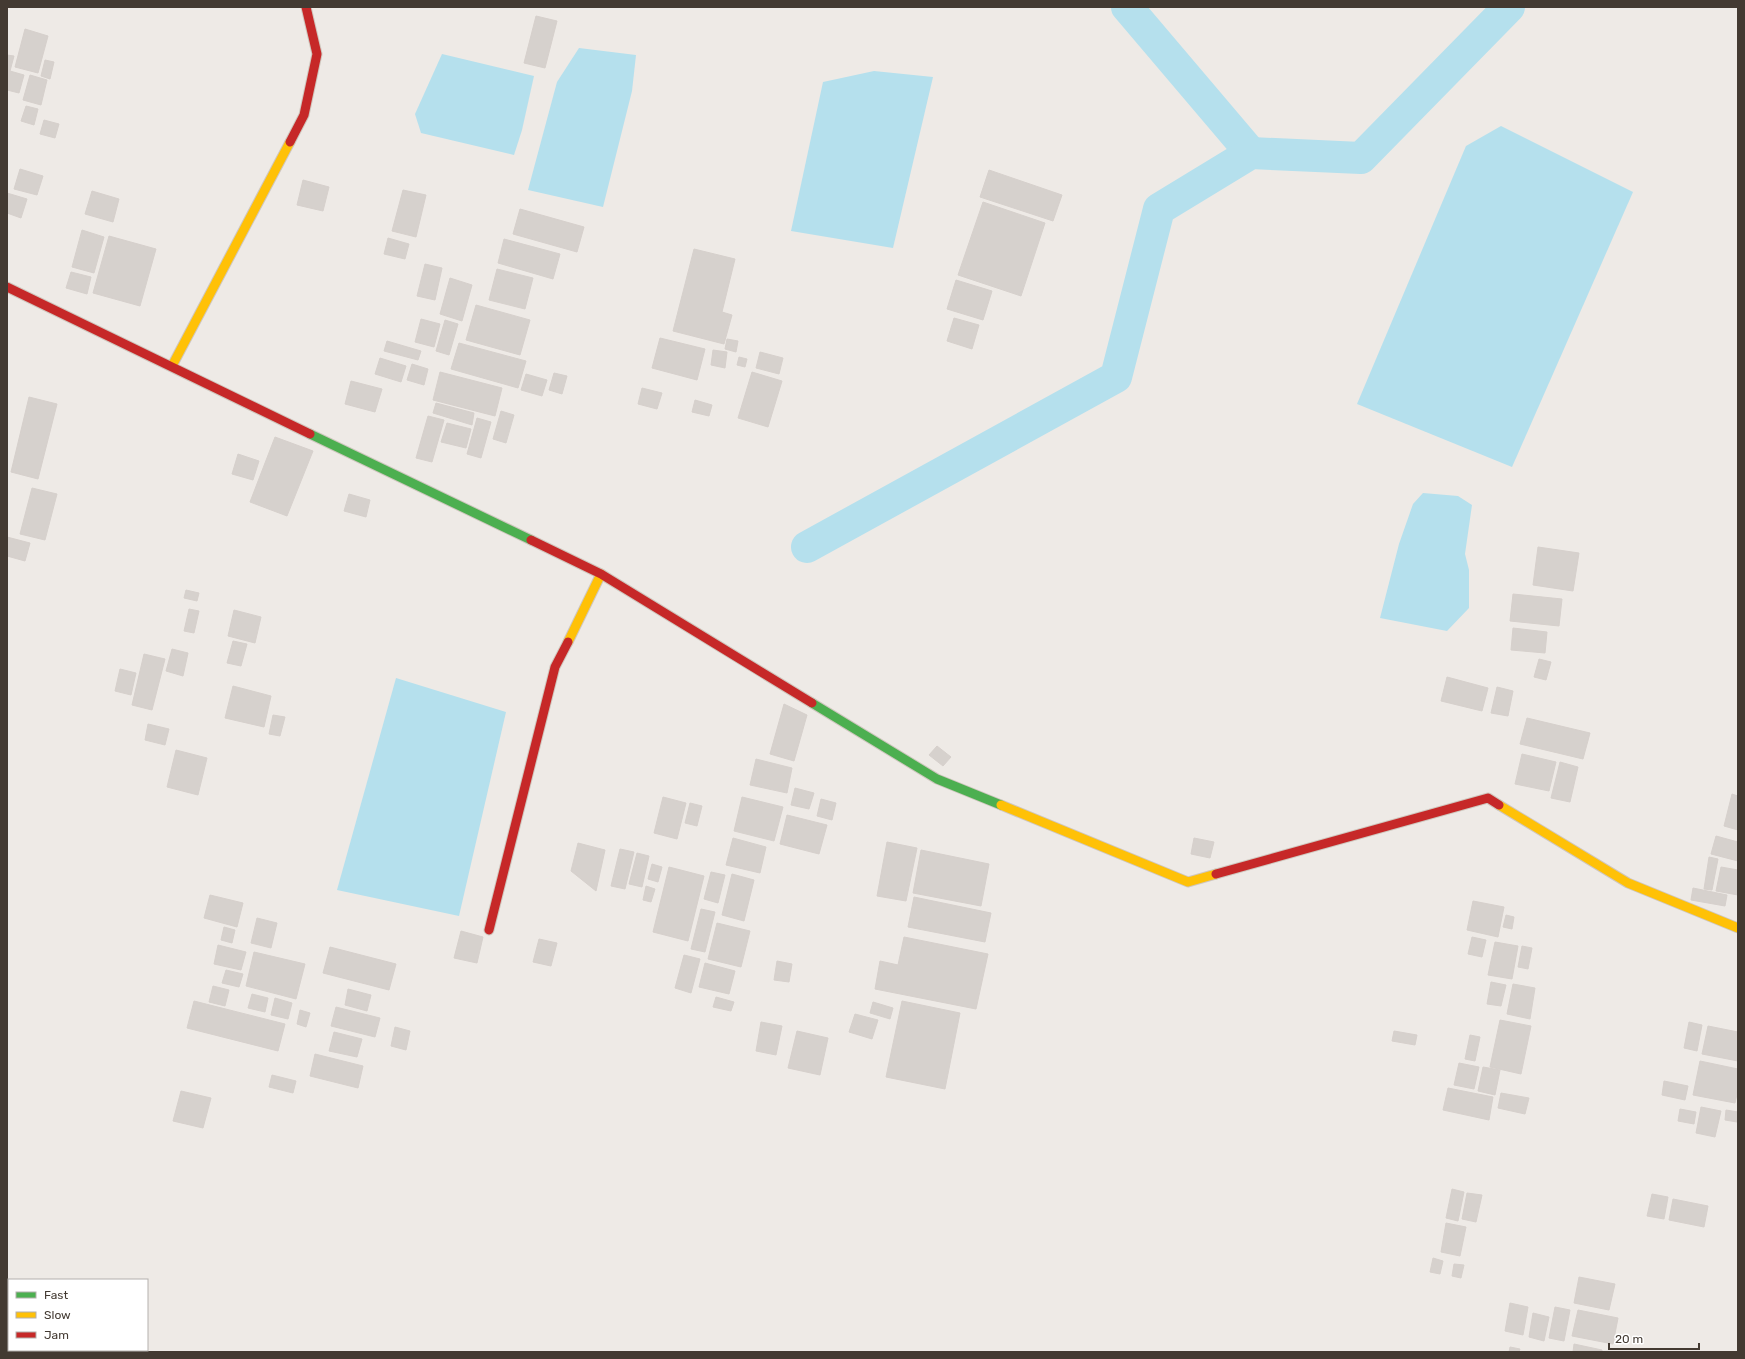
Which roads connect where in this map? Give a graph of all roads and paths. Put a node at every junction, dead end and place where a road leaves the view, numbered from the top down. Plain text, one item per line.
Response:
1 (306, 7) edge
2 (7, 287) edge
3 (172, 366) junction
4 (600, 574) junction
5 (1738, 928) edge
6 (489, 930) dead end

1 - 3 street
2 - 3 street
3 - 4 street
4 - 5 street
4 - 6 street

